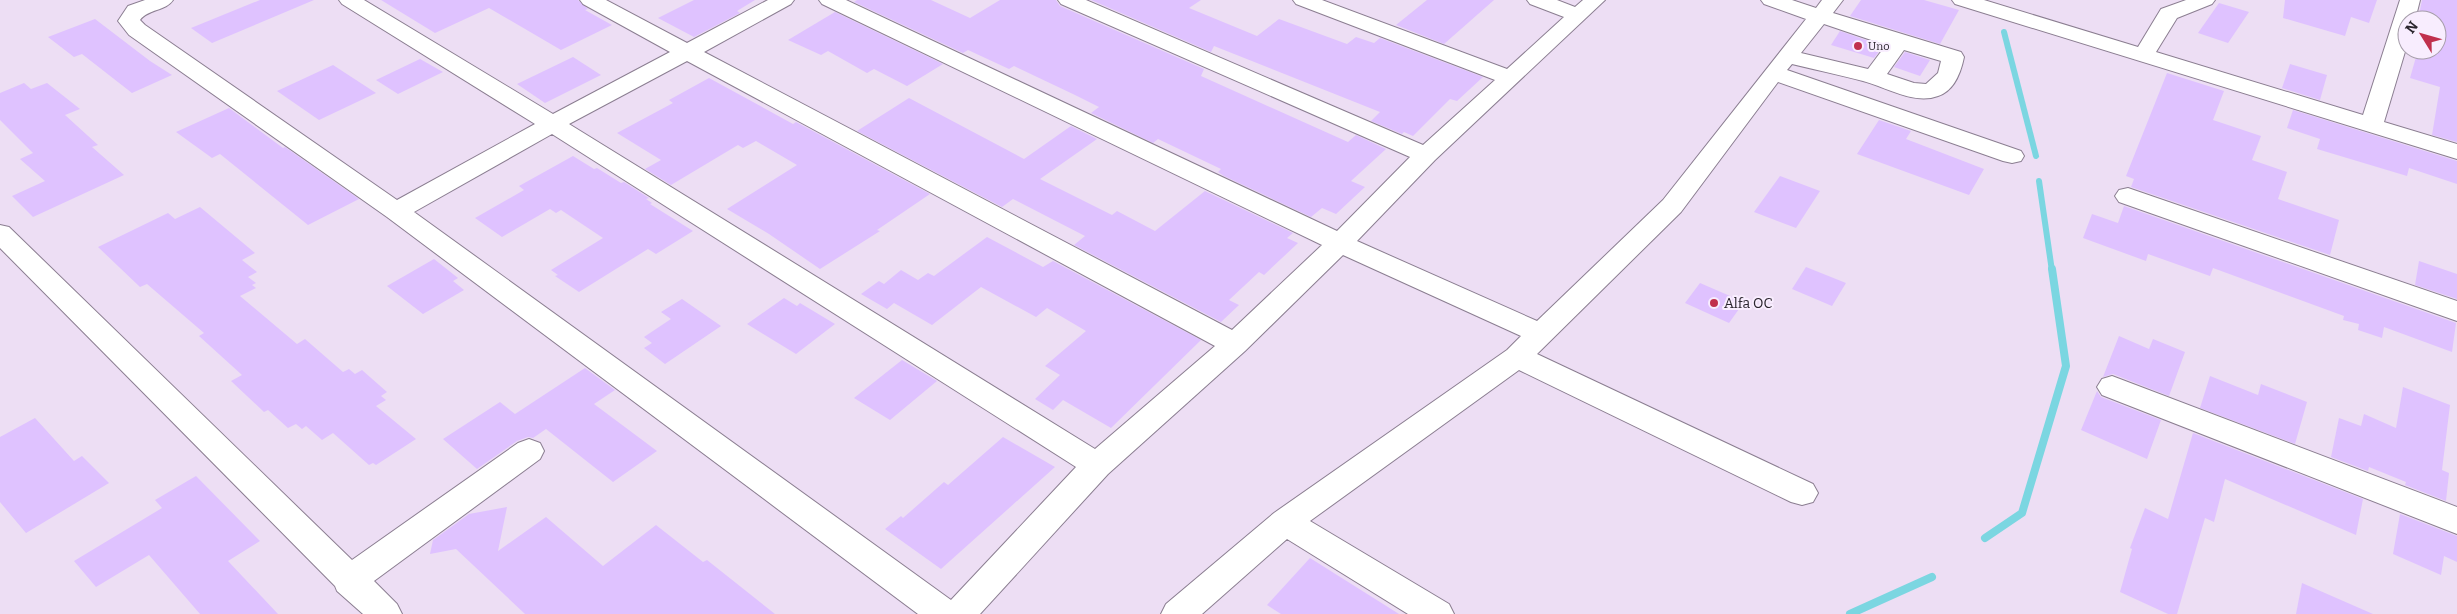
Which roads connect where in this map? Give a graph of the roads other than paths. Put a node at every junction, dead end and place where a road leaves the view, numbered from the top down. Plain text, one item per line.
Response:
1 (163, 0) edge
2 (349, 0) edge
3 (590, 0) edge
4 (784, 0) edge
5 (829, 0) edge
6 (1068, 0) edge
7 (1303, 0) edge
8 (1537, 0) edge
9 (1595, 0) edge
10 (1770, 0) edge
11 (1962, 0) edge
12 (2205, 0) edge
13 (2410, 0) edge
14 (1826, 8) edge
15 (1578, 15) junction
16 (1899, 42) junction
17 (687, 51) junction
18 (2143, 56) junction
19 (1780, 64) junction
20 (1509, 77) junction
21 (1873, 77) junction
22 (552, 124) junction
23 (2371, 126) junction
24 (2457, 152) edge
25 (1426, 154) junction
26 (2012, 156) dead end
27 (2128, 196) dead end
28 (396, 211) junction
29 (0, 233) edge
30 (1340, 243) junction
31 (2457, 311) edge
32 (1542, 334) junction
33 (1235, 344) junction
34 (1517, 357) junction
35 (2112, 387) dead end
36 (529, 451) dead end
37 (1097, 465) junction
38 (1802, 493) dead end
39 (2457, 520) edge
40 (1285, 522) junction
41 (349, 581) junction
42 (385, 614) edge
43 (944, 614) edge
44 (959, 614) edge
45 (1178, 614) edge
46 (1437, 614) edge

1 - 28 street
2 - 22 street
3 - 17 street
4 - 17 street
5 - 30 street
6 - 25 street
7 - 20 street
8 - 15 street
9 - 15 street
10 - 14 street
11 - 18 street
12 - 18 street
13 - 23 street
14 - 16 street
14 - 19 street
15 - 20 street
16 - 21 street
16 - 21 street
17 - 22 street
17 - 33 street
18 - 23 street
19 - 21 street
19 - 26 street
19 - 32 street
20 - 25 street
22 - 28 street
22 - 37 street
23 - 24 street
25 - 30 street
27 - 31 street
28 - 43 street
29 - 41 street
30 - 32 street
30 - 33 street
32 - 34 street
33 - 37 street
34 - 38 street
34 - 40 street
35 - 39 street
36 - 41 street
37 - 44 street
40 - 45 street
40 - 46 street
41 - 42 street

